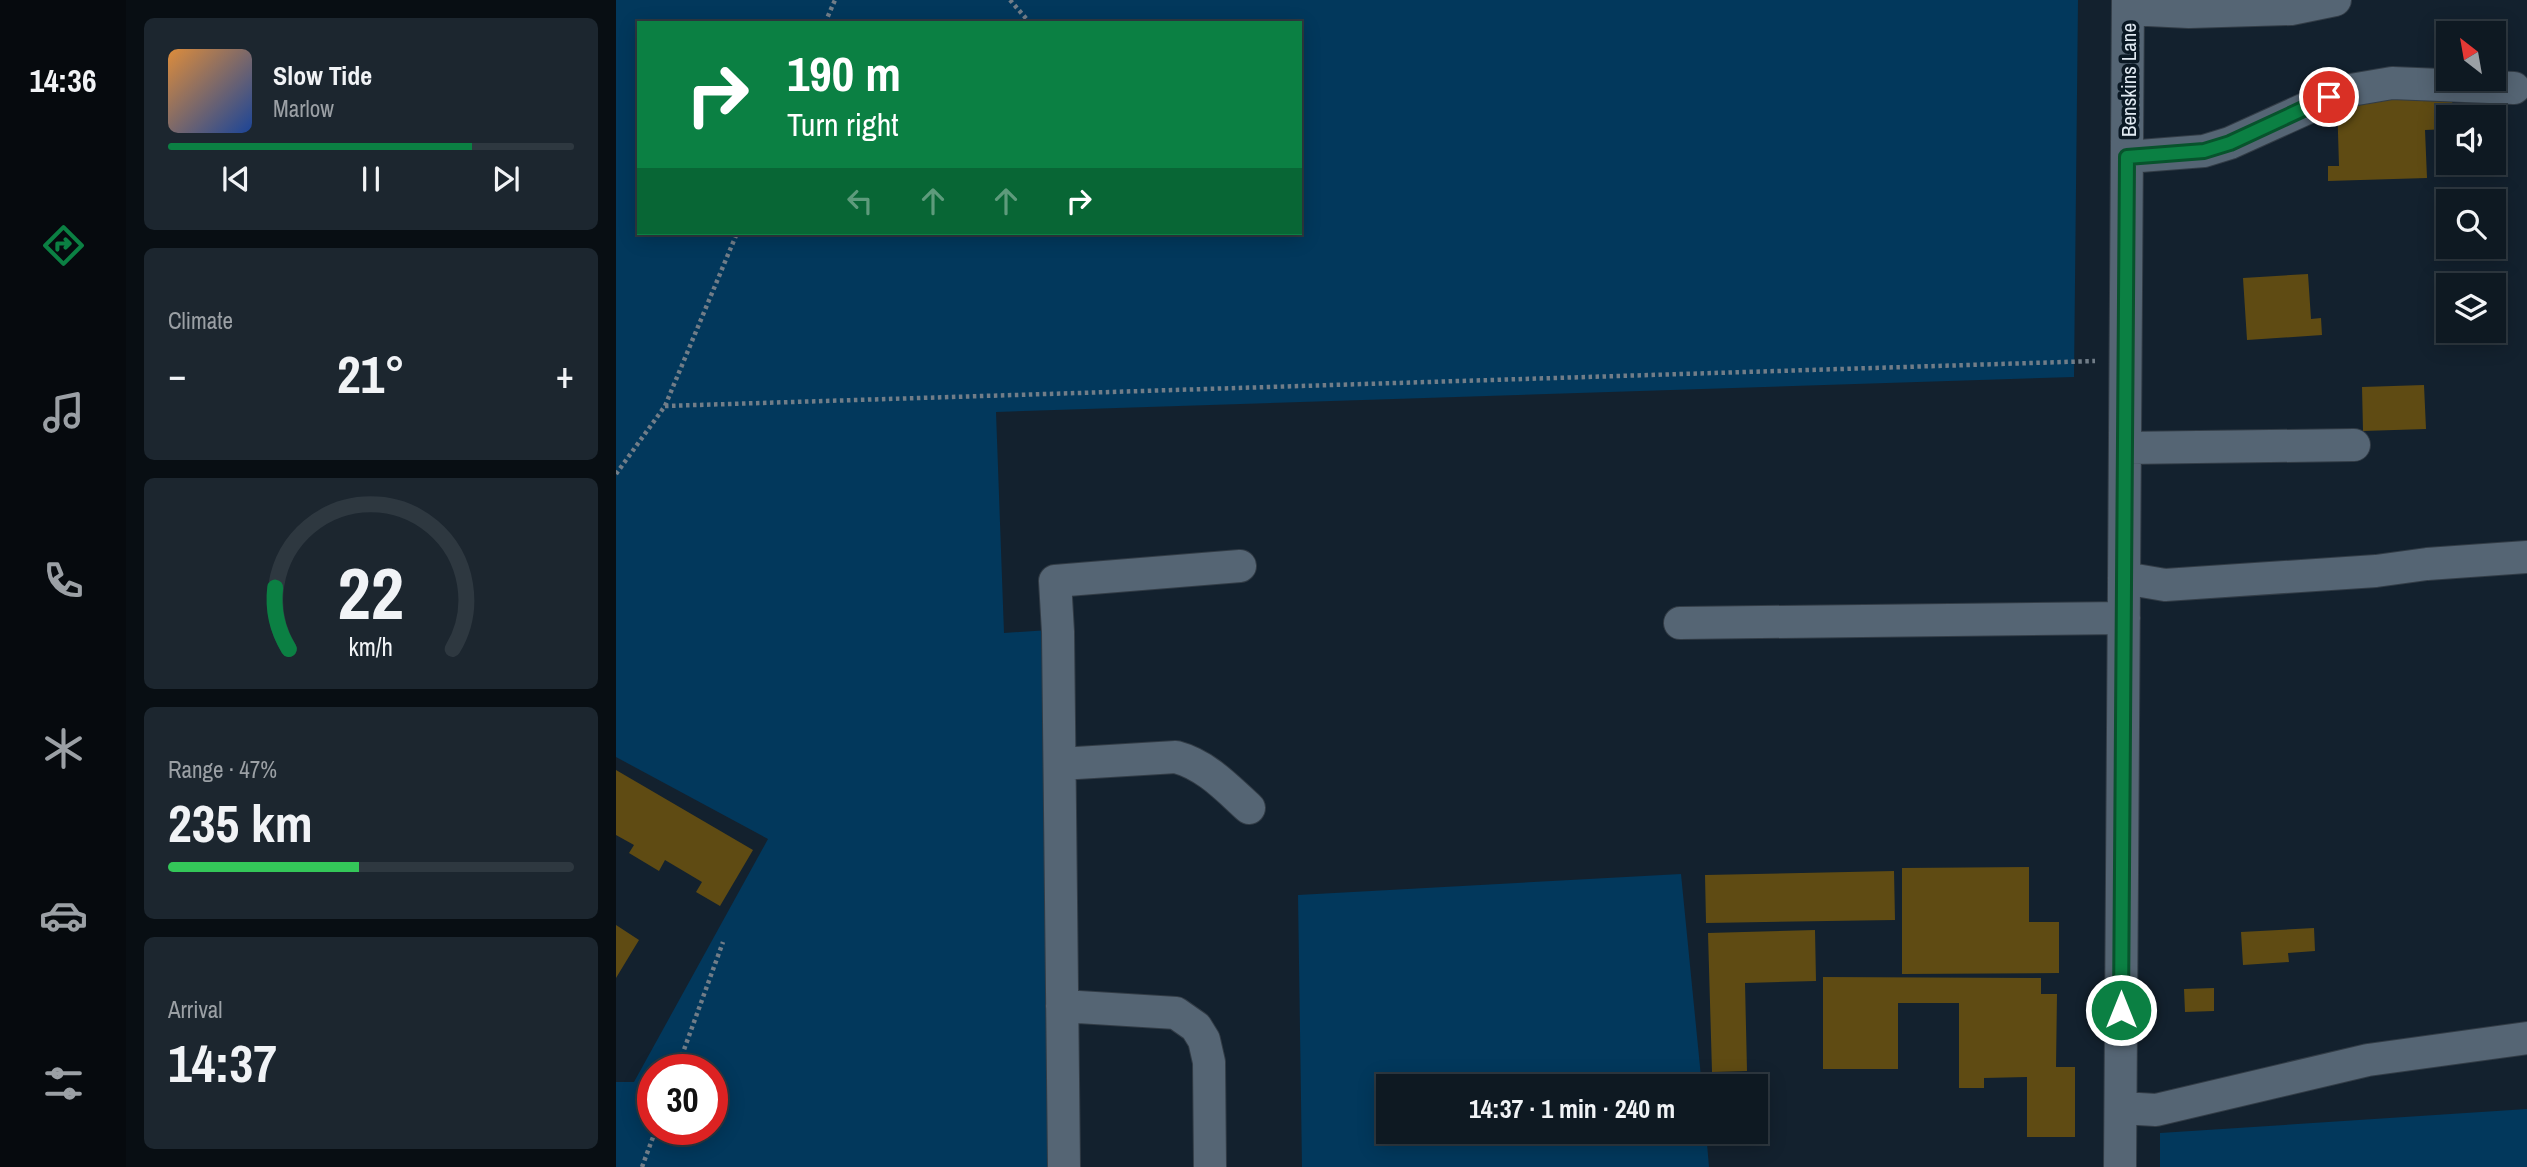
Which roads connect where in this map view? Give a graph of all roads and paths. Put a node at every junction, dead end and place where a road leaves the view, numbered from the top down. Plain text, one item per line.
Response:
1 (835, 0) edge
2 (1010, 0) edge
3 (2335, 0) edge
4 (2128, 4) edge
5 (826, 21) edge
6 (1028, 21) edge
7 (2514, 88) dead end
8 (2127, 157) junction
9 (736, 235) edge
10 (2126, 360) junction
11 (665, 406) junction
12 (2354, 444) dead end
13 (2125, 448) junction
14 (616, 474) edge
15 (2527, 557) edge
16 (1240, 566) dead end
17 (2124, 578) junction
18 (2124, 618) junction
19 (1681, 623) dead end
20 (1059, 764) junction
21 (1249, 808) dead end
22 (723, 942) dead end
23 (1062, 1006) junction
24 (2527, 1038) edge
25 (682, 1054) edge
26 (2120, 1108) junction
27 (650, 1145) edge
28 (642, 1167) edge
29 (1064, 1167) edge
30 (1210, 1167) edge
31 (2120, 1167) edge

1 - 5 path
2 - 6 path
3 - 4 street
4 - 8 street, Benskins Lane
7 - 8 street
8 - 10 street, Benskins Lane
9 - 11 path
10 - 11 path
10 - 13 street, Benskins Lane
11 - 14 path
12 - 13 street
13 - 17 street, Benskins Lane
15 - 17 street
16 - 20 street
17 - 18 street, Benskins Lane
18 - 19 street
18 - 26 street, Benskins Lane
20 - 21 street
20 - 23 street
22 - 25 path
23 - 29 street
23 - 30 street
24 - 26 street
26 - 31 street, Benskins Lane
27 - 28 path

